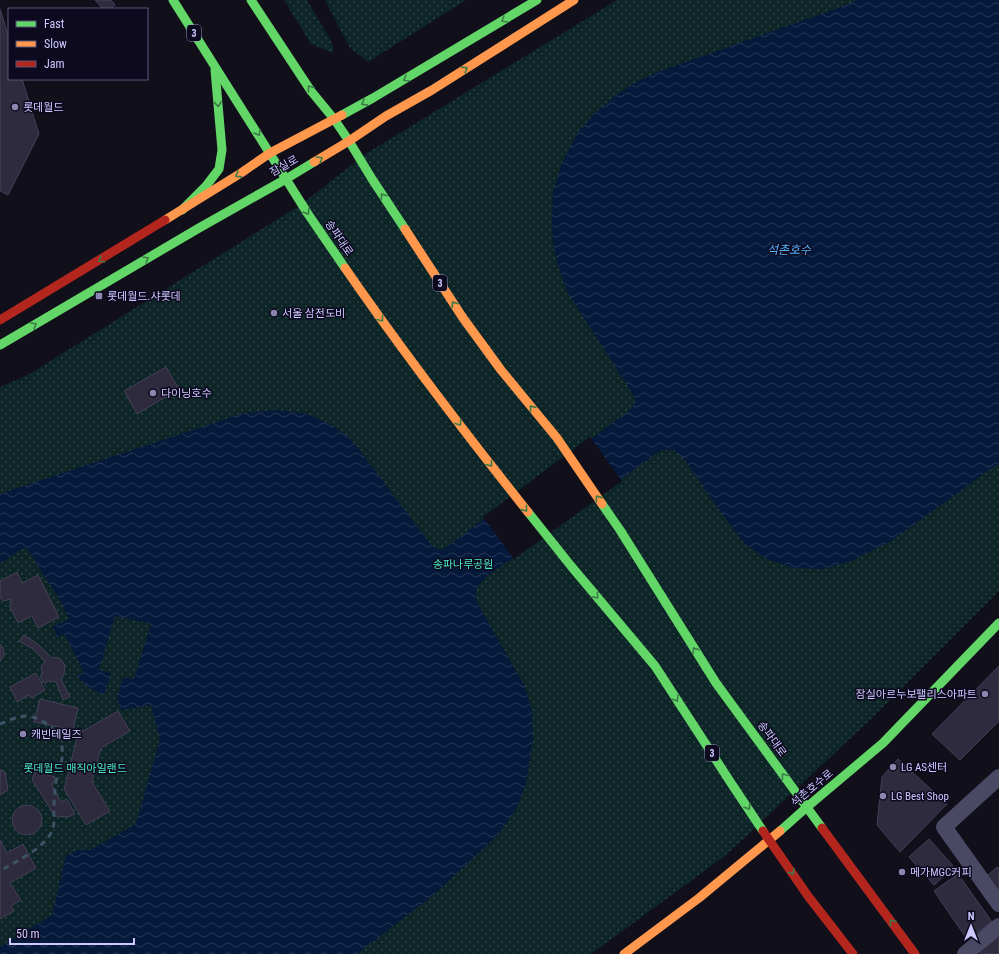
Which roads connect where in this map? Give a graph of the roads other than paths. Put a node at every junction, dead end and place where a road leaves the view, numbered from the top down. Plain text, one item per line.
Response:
1 (173, 0) edge
2 (251, 0) edge
3 (538, 0) edge
4 (574, 0) edge
5 (214, 65) junction
6 (334, 119) junction
7 (350, 141) junction
8 (270, 153) junction
9 (286, 179) junction
10 (182, 210) junction
11 (0, 320) edge
12 (0, 345) edge
13 (999, 622) edge
14 (999, 777) edge
15 (807, 807) junction
16 (770, 840) junction
17 (999, 904) edge
18 (999, 926) edge
19 (624, 954) edge
20 (853, 954) edge
21 (915, 954) edge
22 (965, 954) edge

1 - 5 main road, 송파대로 / 3
6 -> 2 main road, 3
3 -> 6 main road, 잠실로
7 -> 4 main road, 잠실로
5 -> 8 main road, 송파대로 / 3
5 -> 10 main road
6 - 7 main road, 3
6 - 8 main road, 잠실로
9 -> 7 main road, 잠실로
15 -> 7 main road, 송파대로 / 3
8 - 9 main road, 송파대로 / 3
8 -> 10 main road, 잠실로
12 -> 9 main road, 잠실로
9 -> 16 main road, 송파대로 / 3
10 -> 11 main road, 잠실로
13 - 15 main road, 석촌호수로
14 - 17 street
15 - 16 main road, 석촌호수로
21 -> 15 main road, 송파대로 / 3
16 - 19 main road, 석촌호수로
16 -> 20 main road, 3
18 - 22 street

